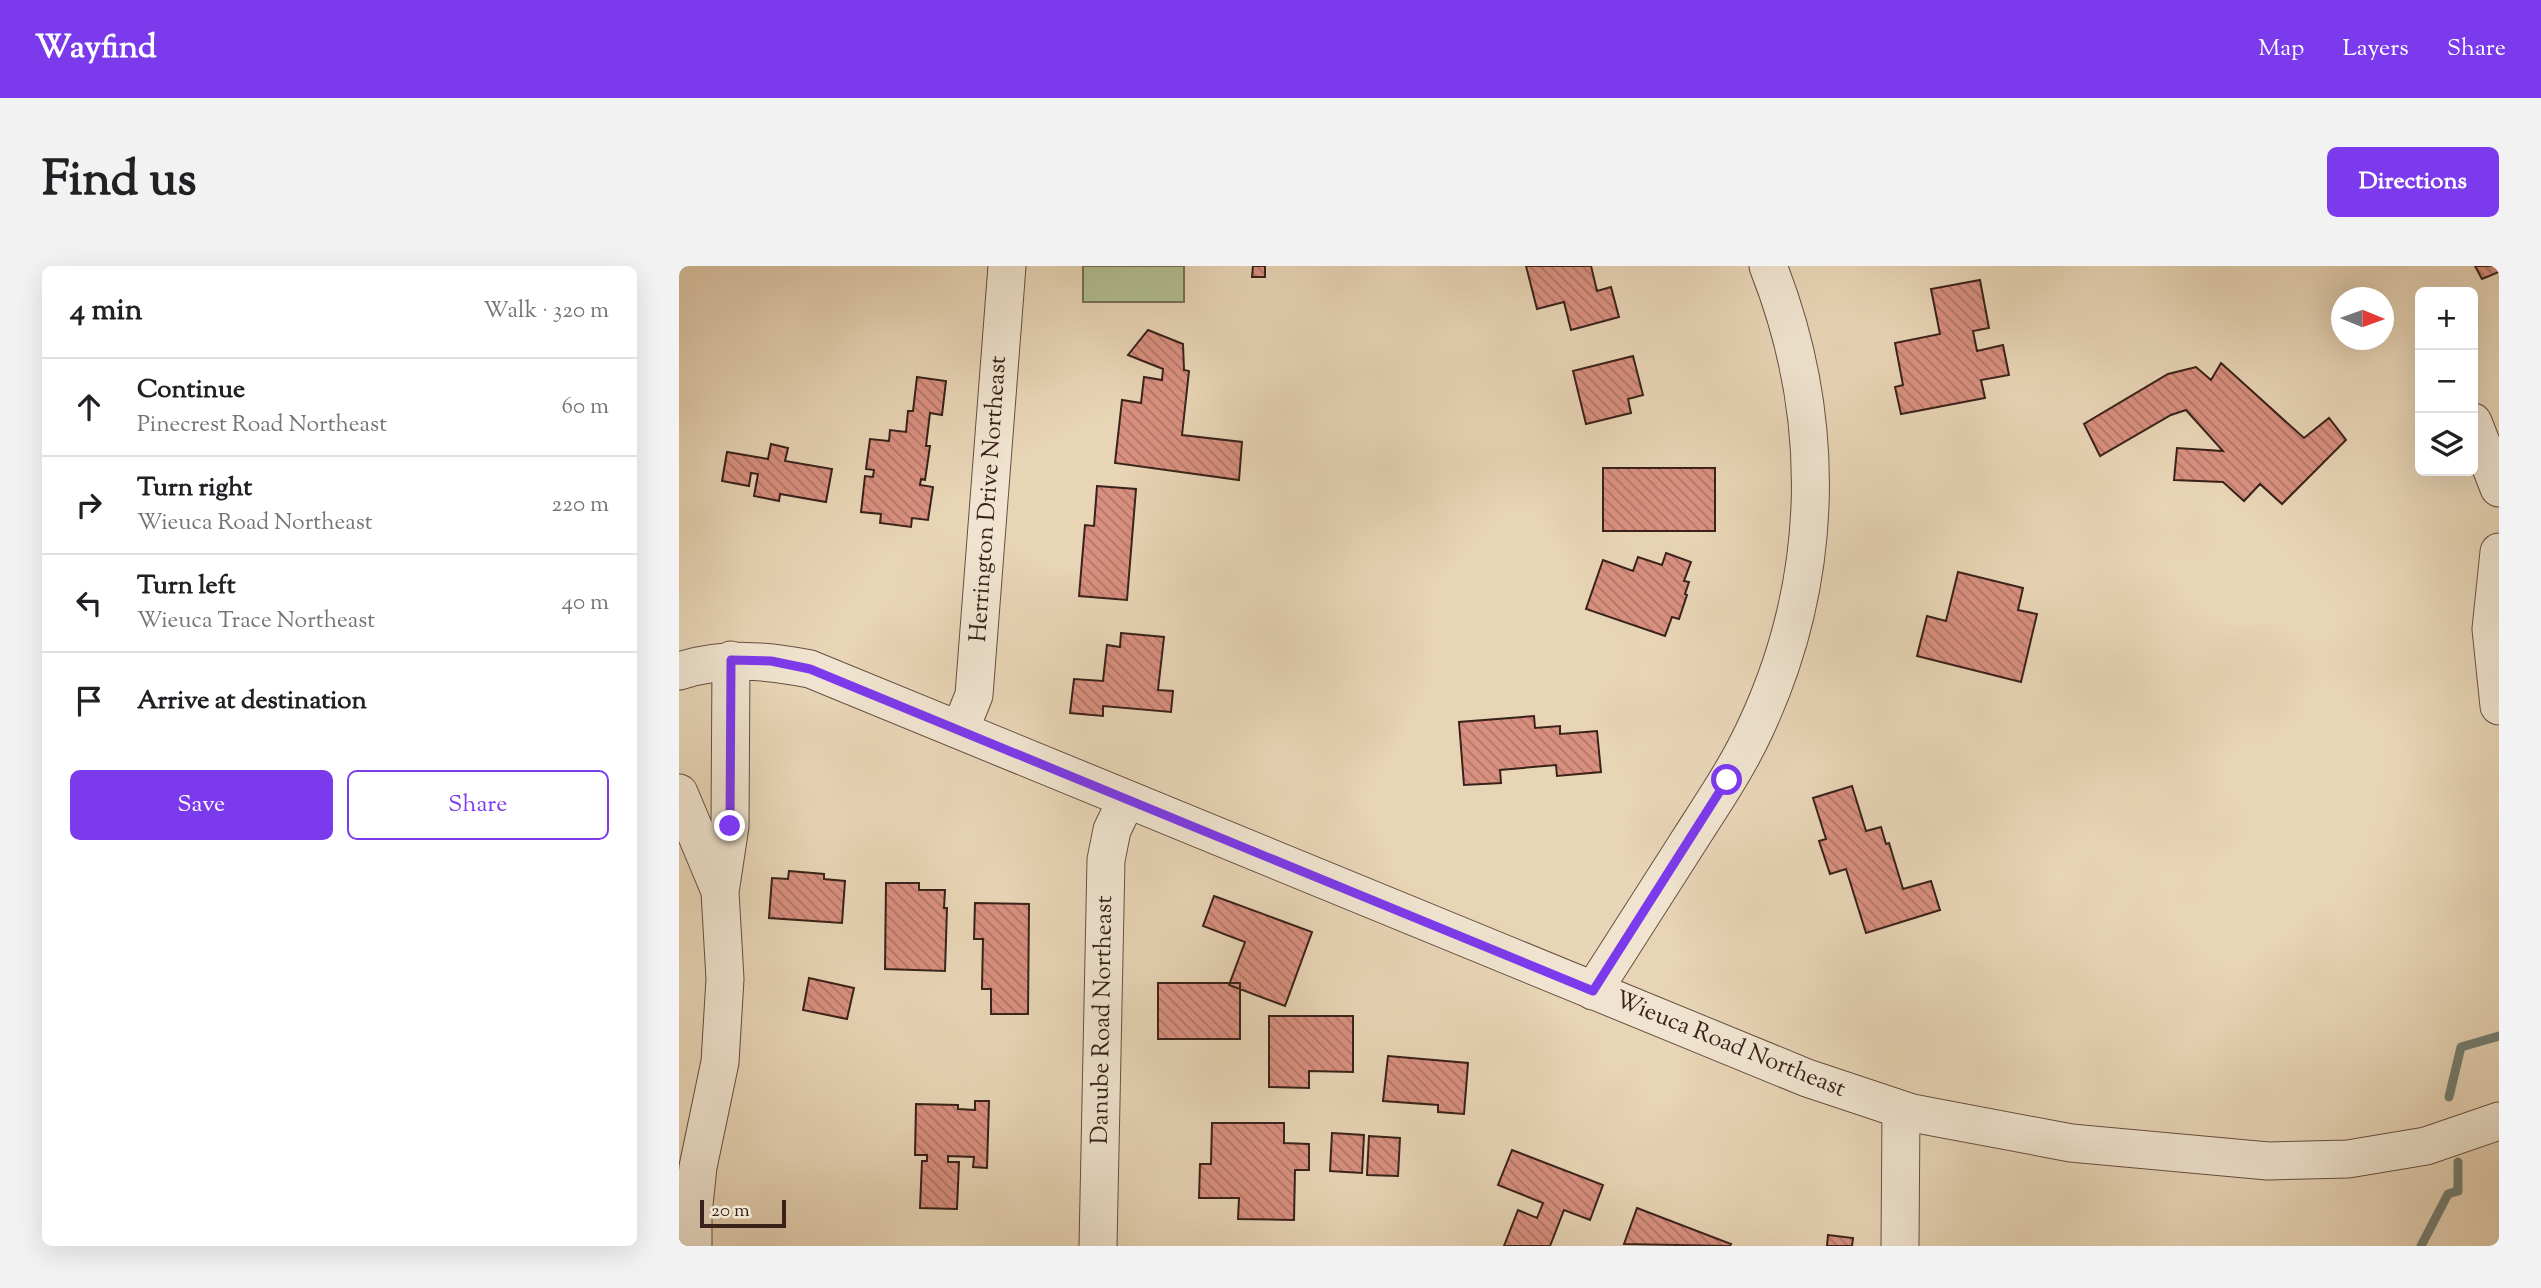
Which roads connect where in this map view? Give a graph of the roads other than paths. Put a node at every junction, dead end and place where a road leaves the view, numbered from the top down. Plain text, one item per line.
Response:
1 (1007, 266) edge
2 (1768, 266) edge
3 (2478, 435) edge
4 (2499, 488) edge
5 (2499, 552) edge
6 (731, 660) junction
7 (679, 671) edge
8 (2499, 706) edge
9 (960, 730) junction
10 (679, 793) edge
11 (1127, 799) junction
12 (720, 892) junction
13 (1593, 991) junction
14 (1901, 1110) junction
15 (2499, 1121) edge
16 (693, 1246) edge
17 (1098, 1246) edge
18 (1900, 1246) edge

1 - 9 street, Herrington Drive Northeast
2 - 13 street
3 - 4 street
5 - 8 street
6 - 7 street, Wieuca Road Northeast
6 - 9 street, Wieuca Road Northeast
6 - 12 street
9 - 11 street, Wieuca Road Northeast
10 - 12 street
11 - 13 street, Wieuca Road Northeast
11 - 17 street, Danube Road Northeast
12 - 16 street
13 - 14 street, Wieuca Road Northeast
14 - 15 street, Wieuca Road Northeast
14 - 18 street

